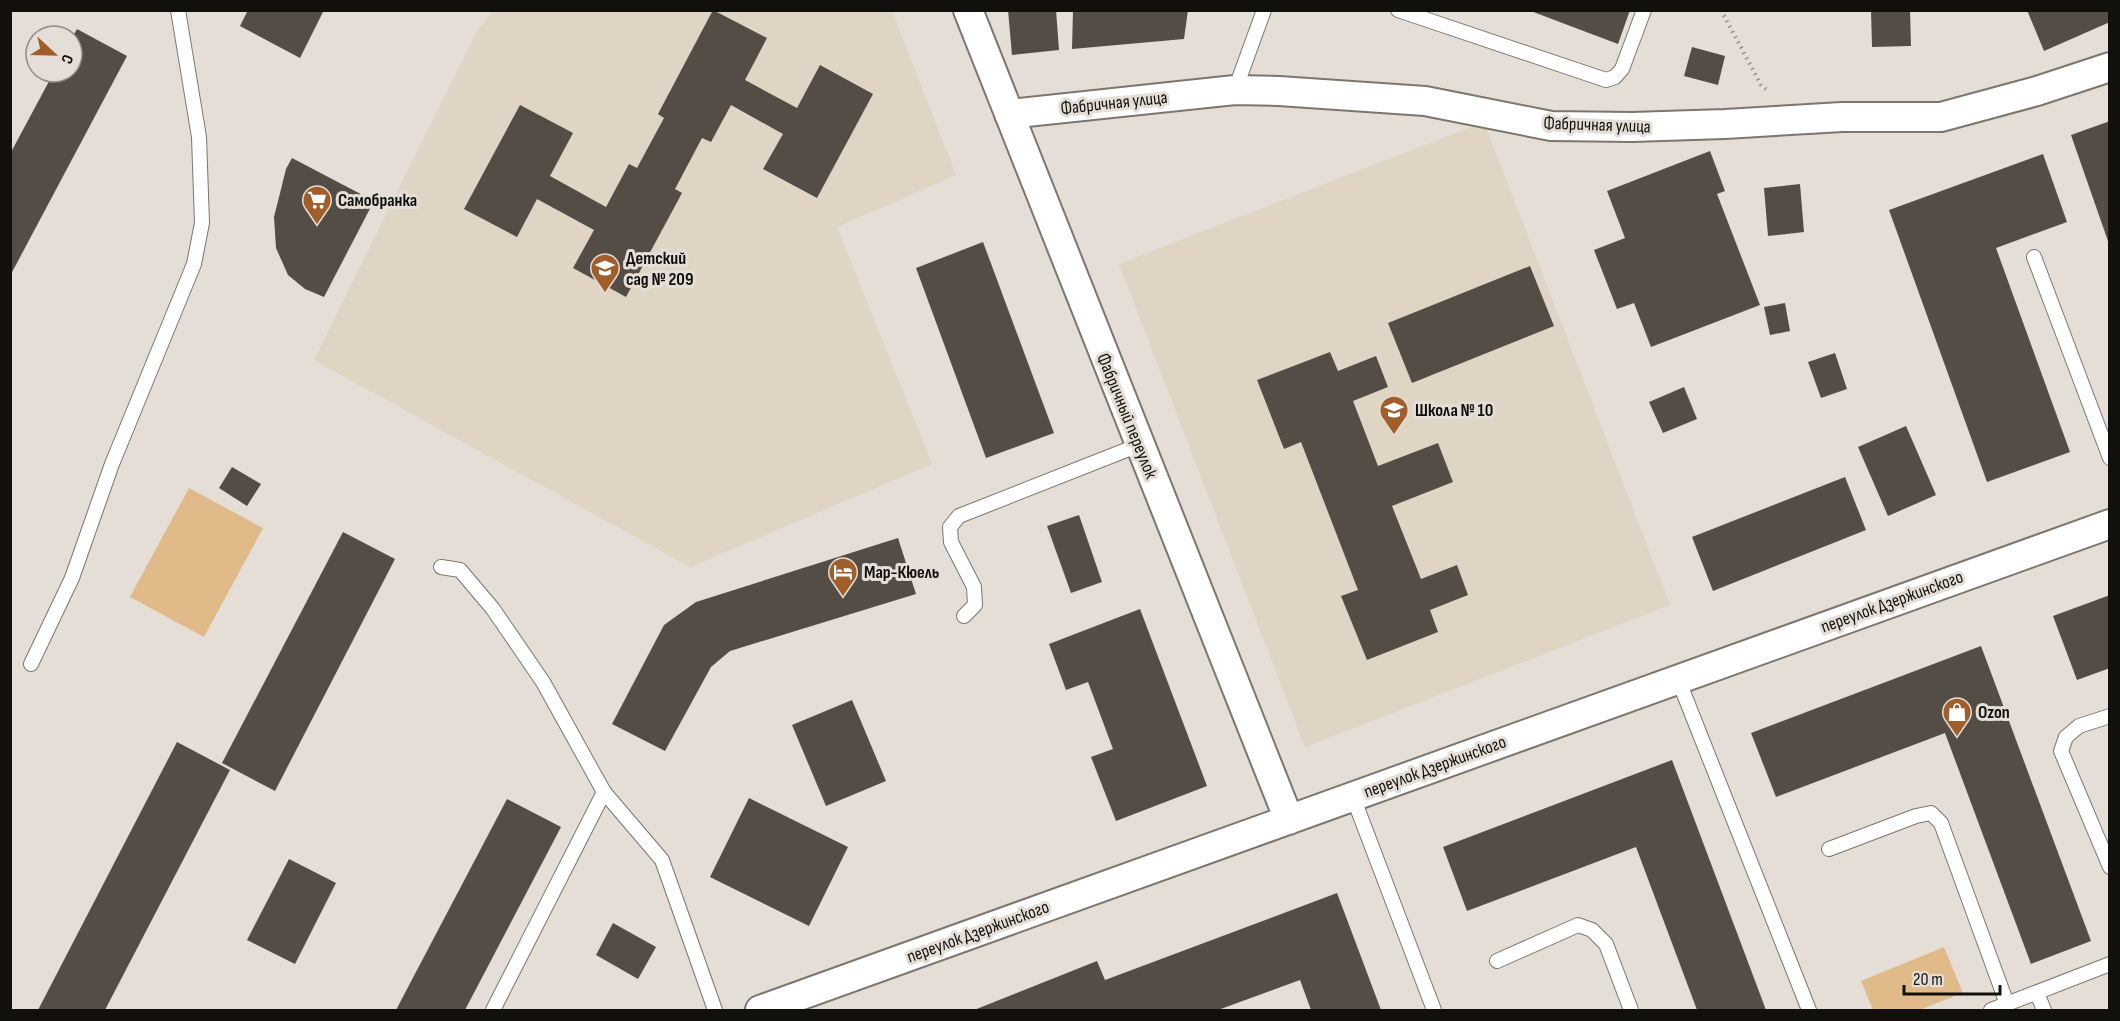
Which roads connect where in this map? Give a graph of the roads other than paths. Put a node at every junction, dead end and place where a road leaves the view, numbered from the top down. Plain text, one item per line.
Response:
1 (178, 10) edge
2 (968, 10) edge
3 (1264, 10) edge
4 (1398, 10) edge
5 (1644, 10) edge
6 (2109, 67) edge
7 (1235, 90) junction
8 (1009, 114) junction
9 (2034, 257) dead end
10 (1139, 445) junction
11 (2109, 458) edge
12 (2109, 524) edge
13 (441, 567) dead end
14 (964, 616) dead end
15 (31, 664) dead end
16 (1678, 679) junction
17 (2109, 716) edge
18 (604, 792) junction
19 (1353, 797) junction
20 (1289, 820) junction
21 (1829, 849) dead end
22 (2109, 867) edge
23 (1497, 961) dead end
24 (2109, 964) edge
25 (2037, 993) junction
26 (2007, 1004) junction
27 (493, 1011) edge
28 (715, 1011) edge
29 (760, 1011) edge
30 (1434, 1011) edge
31 (1631, 1011) edge
32 (1809, 1011) edge
33 (1991, 1011) edge
34 (2044, 1011) edge

1 - 15 lane
2 - 8 street, Фабричный переулок
3 - 7 lane
4 - 5 lane
6 - 7 street, Фабричная улица
7 - 8 street, Фабричная улица
8 - 10 street, Фабричный переулок
9 - 11 lane
10 - 14 lane
10 - 20 street, Фабричный переулок
12 - 16 street, переулок Дзержинского
13 - 18 lane
16 - 19 street, переулок Дзержинского
16 - 32 lane
17 - 22 lane
18 - 27 lane
18 - 28 lane
19 - 20 street, переулок Дзержинского
19 - 30 lane
20 - 29 street, переулок Дзержинского
21 - 26 lane
23 - 31 lane
24 - 25 lane
25 - 26 lane
25 - 34 lane
26 - 33 lane

